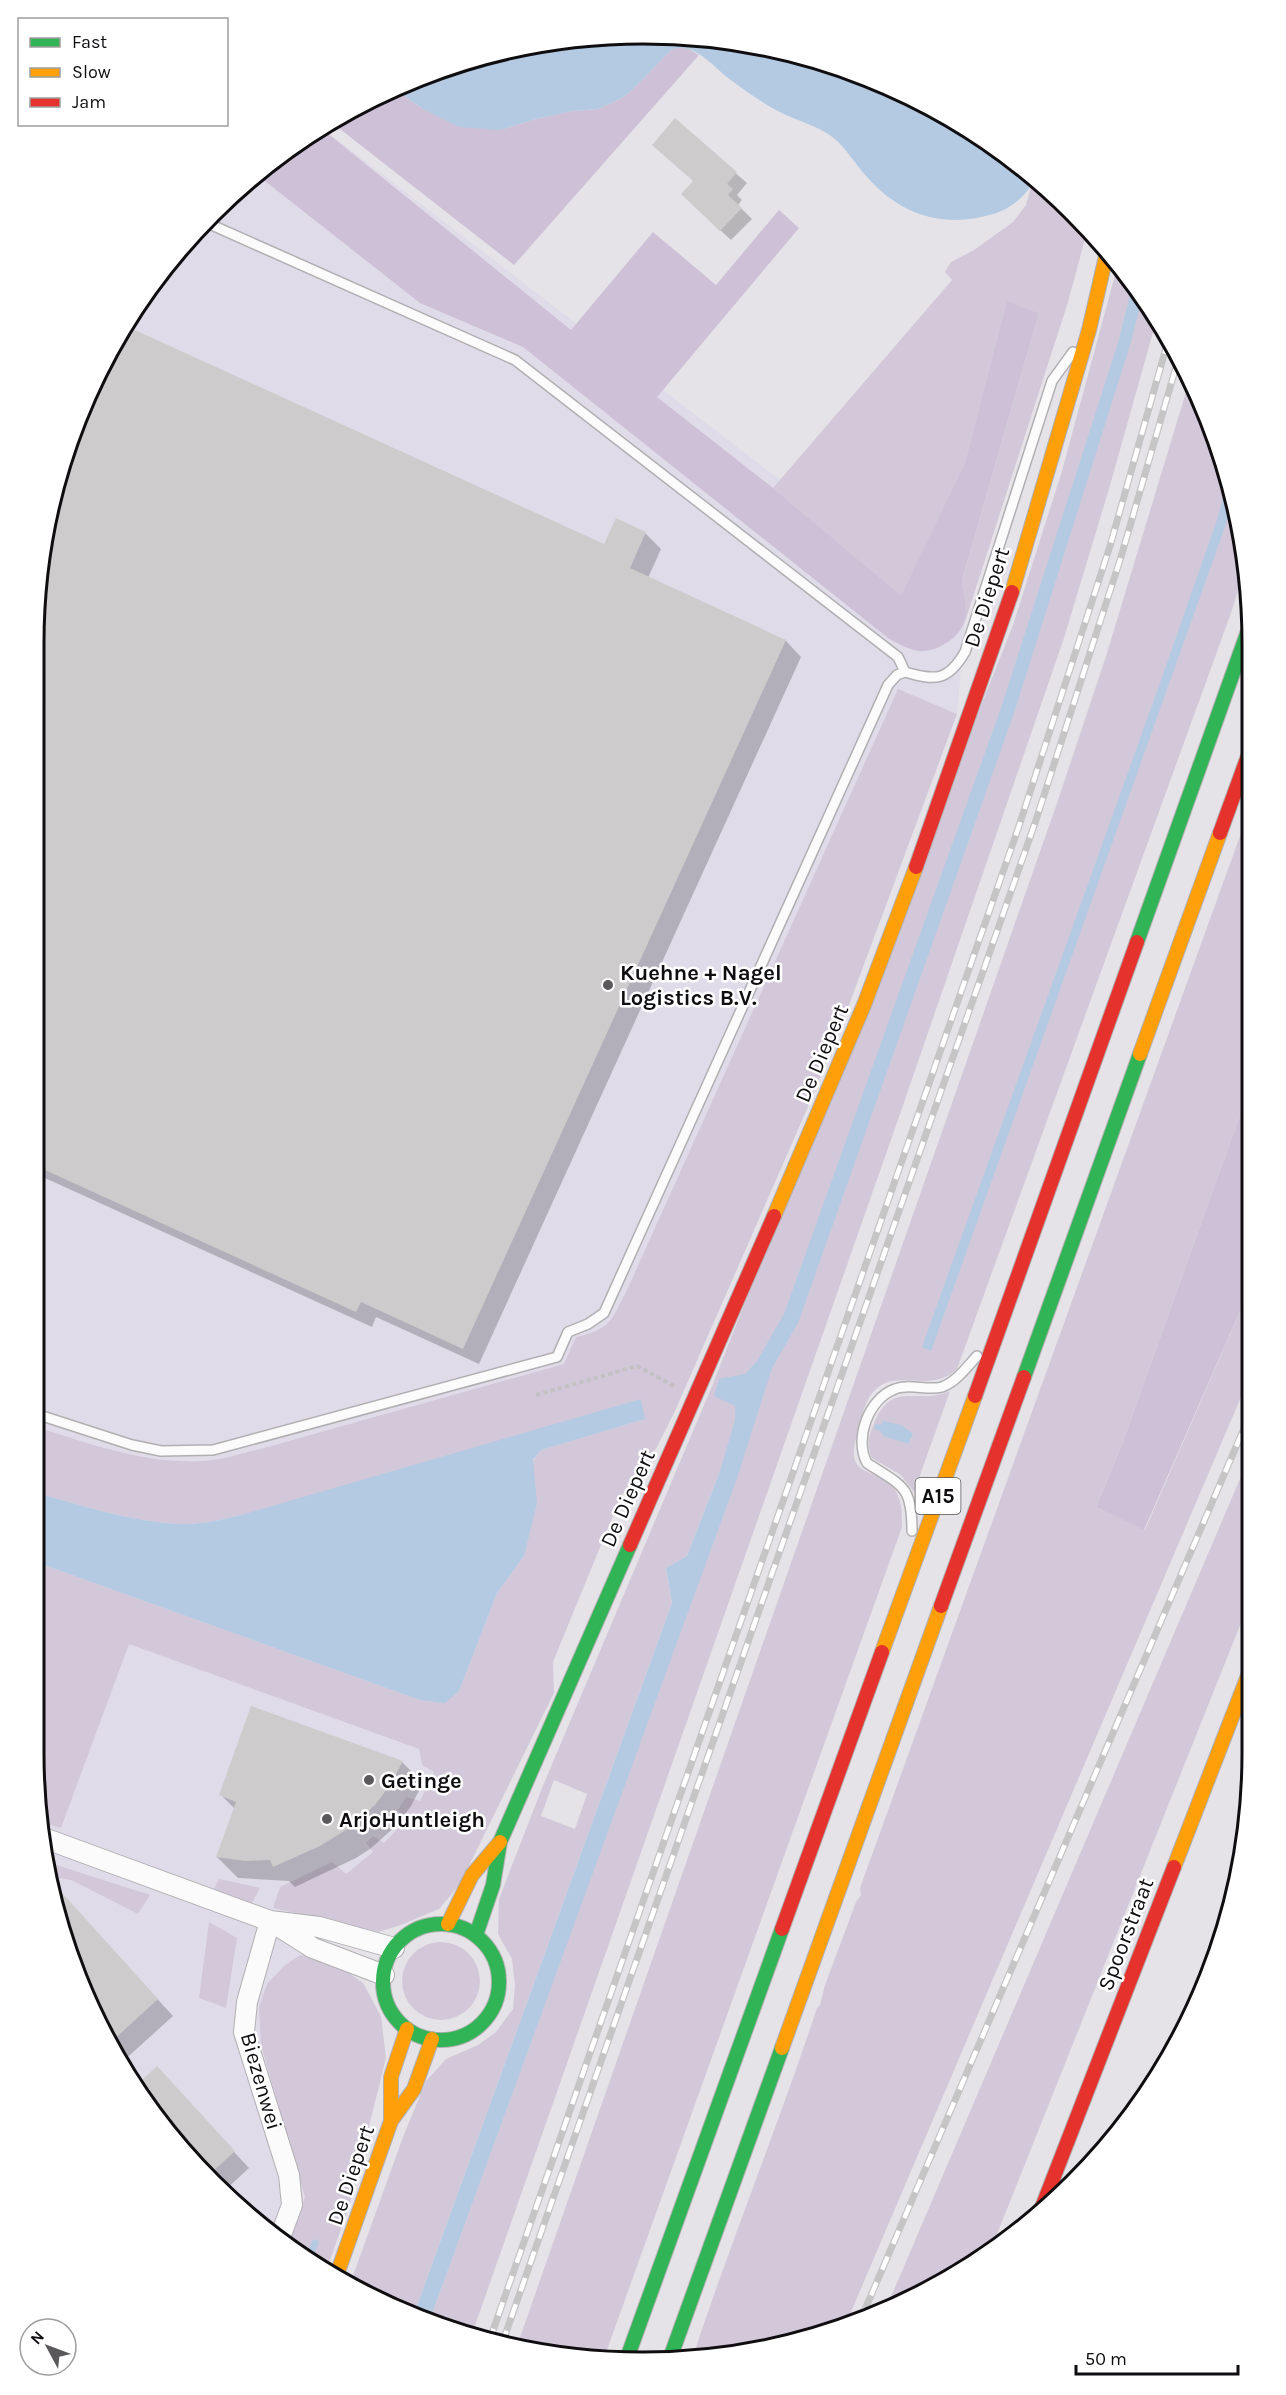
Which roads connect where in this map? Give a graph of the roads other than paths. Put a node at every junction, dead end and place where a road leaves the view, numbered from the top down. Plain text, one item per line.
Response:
1 (213, 226) edge
2 (1105, 261) edge
3 (1089, 330) junction
4 (1242, 648) edge
5 (905, 672) junction
6 (1242, 773) edge
7 (997, 1335) junction
8 (44, 1417) edge
9 (912, 1569) junction
10 (1242, 1691) edge
11 (51, 1841) edge
12 (500, 1842) junction
13 (270, 1921) junction
14 (448, 1924) junction
15 (476, 1935) junction
16 (394, 1948) junction
17 (384, 1975) junction
18 (407, 2029) junction
19 (432, 2039) junction
20 (391, 2121) junction
21 (1047, 2194) edge
22 (282, 2231) edge
23 (339, 2268) edge
24 (673, 2350) edge
25 (630, 2351) edge

1 - 5 lane
2 - 3 main road, De Diepert
3 - 5 lane
3 - 12 main road, De Diepert
4 - 7 main road, A15
5 - 8 lane
6 - 24 main road, A15
7 - 9 main road, A15
7 - 9 lane
9 - 25 main road, A15
10 - 21 main road, Spoorstraat
11 - 13 street
12 - 14 main road, De Diepert
12 - 15 main road, De Diepert
13 - 16 street
13 - 17 street
13 - 22 street, Biezenwei
14 - 15 main road
14 - 16 main road
15 - 19 main road
16 - 17 main road
17 - 18 main road
18 - 19 main road
18 - 20 main road, De Diepert
19 - 20 main road, De Diepert
20 - 23 main road, De Diepert

